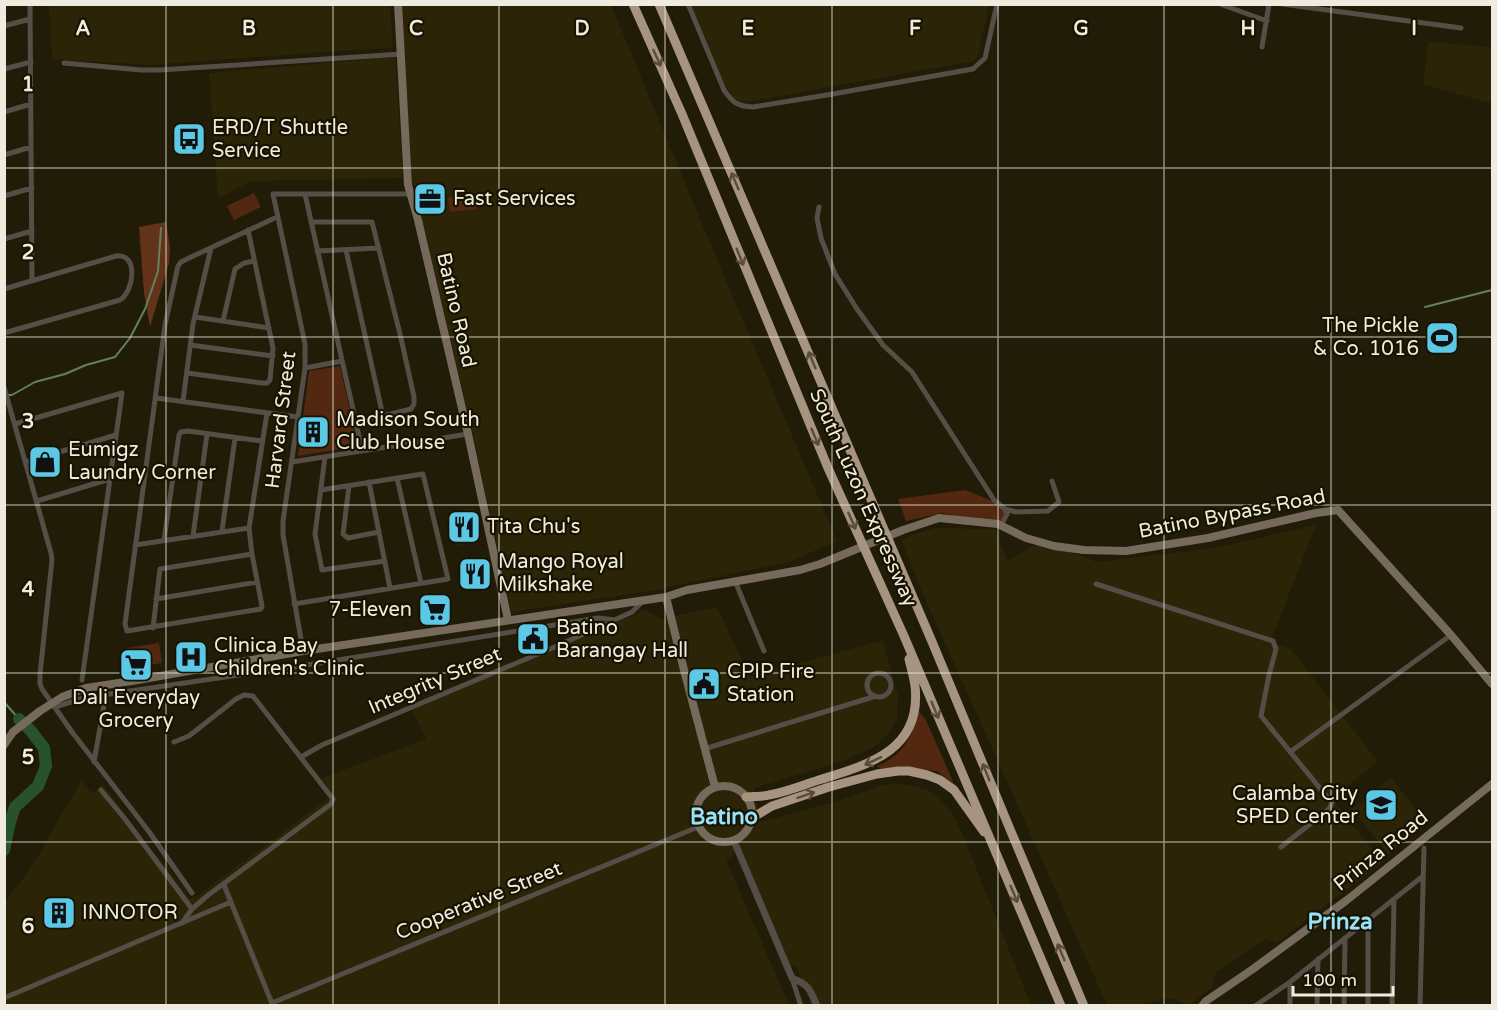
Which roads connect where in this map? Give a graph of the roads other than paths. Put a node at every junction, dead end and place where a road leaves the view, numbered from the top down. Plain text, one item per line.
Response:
1 (30, 4) edge
2 (398, 4) edge
3 (633, 4) edge
4 (658, 4) edge
5 (688, 4) edge
6 (997, 4) edge
7 (1220, 4) edge
8 (1269, 4) edge
9 (1282, 4) edge
10 (30, 19) junction
11 (1267, 21) junction
12 (4, 26) edge
13 (1461, 28) dead end
14 (1262, 47) dead end
15 (402, 54) junction
16 (31, 62) junction
17 (64, 63) dead end
18 (4, 69) edge
19 (31, 104) junction
20 (4, 112) edge
21 (31, 147) junction
22 (4, 155) edge
23 (32, 188) junction
24 (305, 194) junction
25 (411, 194) junction
26 (4, 196) edge
27 (819, 207) dead end
28 (278, 217) junction
29 (311, 222) junction
30 (248, 230) junction
31 (32, 231) junction
32 (4, 239) edge
33 (211, 248) junction
34 (379, 248) junction
35 (346, 250) junction
36 (317, 251) junction
37 (254, 261) junction
38 (32, 281) junction
39 (4, 289) edge
40 (195, 317) junction
41 (223, 321) junction
42 (269, 328) junction
43 (4, 333) edge
44 (190, 345) junction
45 (273, 356) junction
46 (342, 361) junction
47 (305, 368) junction
48 (187, 372) junction
49 (4, 387) edge
50 (156, 398) junction
51 (183, 401) junction
52 (267, 413) junction
53 (383, 416) junction
54 (298, 417) junction
55 (356, 420) junction
56 (15, 424) junction
57 (207, 434) junction
58 (468, 434) junction
59 (116, 435) junction
60 (235, 438) junction
61 (262, 441) junction
62 (362, 450) junction
63 (325, 457) junction
64 (26, 462) junction
65 (292, 462) junction
66 (398, 478) junction
67 (110, 479) junction
68 (1052, 481) dead end
69 (369, 482) junction
70 (349, 486) junction
71 (321, 490) junction
72 (37, 501) junction
73 (1005, 509) junction
74 (998, 524) junction
75 (249, 528) junction
76 (222, 531) junction
77 (379, 532) junction
78 (193, 536) junction
79 (164, 540) junction
80 (135, 544) junction
81 (252, 554) junction
82 (385, 561) junction
83 (735, 581) junction
84 (257, 582) junction
85 (421, 583) junction
86 (1096, 584) dead end
87 (390, 588) junction
88 (666, 597) junction
89 (156, 598) junction
90 (644, 600) junction
91 (294, 604) junction
92 (508, 620) junction
93 (615, 620) junction
94 (153, 628) junction
95 (1451, 635) junction
96 (904, 636) junction
97 (303, 651) junction
98 (764, 651) dead end
99 (82, 680) dead end
100 (1492, 684) edge
101 (103, 695) junction
102 (876, 696) junction
103 (53, 705) junction
104 (174, 742) dead end
105 (4, 745) edge
106 (704, 749) junction
107 (1290, 752) junction
108 (301, 757) junction
109 (94, 762) junction
110 (1492, 784) edge
111 (715, 787) junction
112 (101, 790) dead end
113 (746, 797) junction
114 (752, 818) junction
115 (698, 827) junction
116 (735, 841) junction
117 (991, 841) junction
118 (1281, 847) dead end
119 (1424, 848) dead end
120 (1423, 876) junction
121 (224, 885) junction
122 (192, 892) dead end
123 (1394, 899) junction
124 (231, 902) junction
125 (192, 909) junction
126 (1368, 920) junction
127 (182, 923) junction
128 (1345, 938) junction
129 (1318, 959) junction
130 (792, 978) junction
131 (1290, 982) junction
132 (4, 998) edge
133 (273, 1004) edge
134 (801, 1005) edge
135 (817, 1005) edge
136 (1061, 1005) edge
137 (1084, 1005) edge
138 (1202, 1005) edge
139 (1255, 1005) edge
140 (1290, 1005) edge
141 (1317, 1005) edge
142 (1344, 1005) edge
143 (1368, 1005) edge
144 (1392, 1005) edge
145 (1420, 1005) edge

1 - 10 street
2 - 15 main road, Batino Road
3 -> 96 highway, South Luzon Expressway
137 -> 4 highway, South Luzon Expressway
5 - 6 street
7 - 11 street
8 - 11 street
9 - 13 street
10 - 12 street
10 - 16 street
11 - 14 street
15 - 17 street
15 - 25 main road, Batino Road
16 - 18 street
16 - 19 street
19 - 20 street
19 - 21 street
21 - 22 street
21 - 23 street
23 - 26 street
23 - 31 street
24 - 25 street
24 - 28 street, Harvard Street
24 - 29 street
25 - 58 main road, Batino Road
27 - 73 street
28 - 30 street
28 - 47 street, Harvard Street
29 - 34 street
29 - 36 street
30 - 33 street
30 - 37 street
31 - 32 street
31 - 38 street
33 - 40 street
33 - 50 street
34 - 35 street
34 - 53 street
35 - 36 street
35 - 53 street
36 - 46 street
37 - 41 street
37 - 42 street
38 - 39 street
38 - 43 street
40 - 41 street
40 - 44 street
41 - 42 street
42 - 45 street
44 - 45 street
44 - 48 street
45 - 48 street
46 - 47 street
46 - 55 street
47 - 54 street, Harvard Street
48 - 51 street
49 - 56 street
50 - 51 street
50 - 80 street
51 - 52 street
52 - 54 street
52 - 61 street
53 - 55 street
54 - 65 street, Harvard Street
55 - 62 street
56 - 59 street
56 - 64 street
57 - 60 street
57 - 78 street
57 - 79 street
58 - 62 street
58 - 92 main road, Batino Road
59 - 64 street
59 - 67 street
60 - 61 street
60 - 76 street
61 - 75 street
62 - 63 street
63 - 65 street
63 - 71 street
64 - 72 street
65 - 91 street, Harvard Street
66 - 69 street
66 - 85 street
66 - 85 street
67 - 72 street
67 - 99 street
68 - 73 street
69 - 70 street
69 - 77 street
70 - 71 street
70 - 77 street
71 - 82 street
72 - 103 street
73 - 74 street
74 - 83 main road, Batino Bypass Road
74 - 95 main road, Batino Bypass Road
75 - 76 street
75 - 81 street
76 - 78 street
77 - 82 street
78 - 79 street
79 - 80 street
80 - 94 street
81 - 84 street
81 - 89 street
82 - 87 street
83 - 88 main road, Batino Bypass Road
83 - 98 street
84 - 89 street
84 - 94 street
85 - 87 street
86 - 107 street
87 - 91 street
88 - 90 main road, Batino Bypass Road
88 - 106 main road
89 - 94 street
90 - 92 main road, Batino Bypass Road
90 - 93 street, Integrity Street
91 - 97 street, Harvard Street
92 - 97 main road, Batino Bypass Road
93 - 101 street
93 - 108 street, Integrity Street
95 - 100 main road, Batino Bypass Road
95 - 107 street
96 -> 113 highway
96 -> 117 highway, South Luzon Expressway
97 - 103 main road, Batino Bypass Road
101 - 103 street
101 - 109 street
102 - 102 street
102 - 106 street
103 - 105 main road, Batino Bypass Road
103 - 109 street
104 - 108 street
106 - 111 main road
107 - 118 street
108 - 121 street
109 - 122 street
110 - 138 main road, Prinza Road
111 - 113 main road
111 - 115 main road
112 - 125 street
113 - 114 main road
114 - 116 main road
114 -> 117 highway
115 - 116 main road
115 - 133 street, Cooperative Street
116 - 130 street
117 -> 136 highway, South Luzon Expressway
119 - 120 street
120 - 123 street
120 - 145 street
121 - 124 street
121 - 125 street
123 - 126 street
123 - 144 street
124 - 127 street
124 - 133 street
125 - 127 street
126 - 128 street
126 - 143 street
127 - 132 street
128 - 129 street
128 - 142 street
129 - 131 street
129 - 141 street
130 - 134 street
130 - 135 street
131 - 139 street
131 - 140 street

